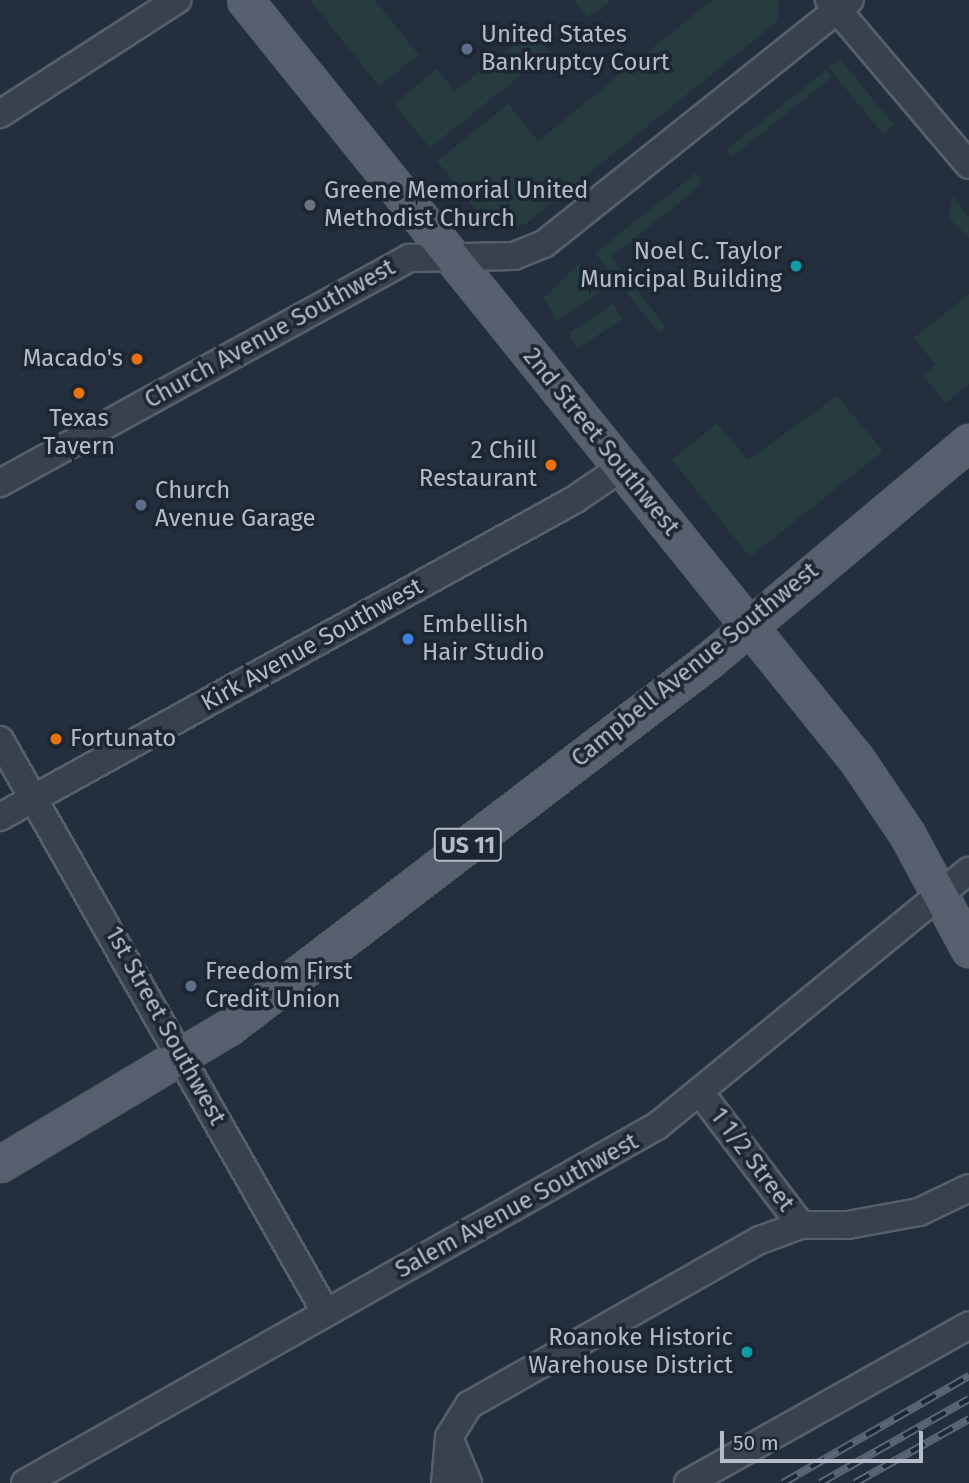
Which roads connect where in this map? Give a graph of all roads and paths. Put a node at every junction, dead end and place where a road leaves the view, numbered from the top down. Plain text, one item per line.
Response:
1 (177, 0) edge
2 (245, 0) edge
3 (839, 3) edge
4 (0, 114) edge
5 (969, 165) edge
6 (453, 257) junction
7 (969, 442) edge
8 (621, 468) junction
9 (0, 483) edge
10 (748, 624) junction
11 (0, 740) edge
12 (34, 798) junction
13 (0, 817) edge
14 (969, 871) edge
15 (941, 895) junction
16 (969, 949) edge
17 (183, 1058) junction
18 (702, 1095) junction
19 (0, 1164) edge
20 (969, 1188) edge
21 (801, 1225) junction
22 (327, 1313) junction
23 (969, 1325) edge
24 (449, 1437) junction
25 (25, 1483) edge
26 (445, 1483) edge
27 (468, 1483) edge
28 (688, 1483) edge

1 - 4 street
2 - 6 main road, 2nd Street Southwest
3 - 5 street
3 - 6 street, Church Avenue Southwest
6 - 8 main road, 2nd Street Southwest
6 - 9 street, Church Avenue Southwest
7 - 10 main road, Campbell Avenue Southwest / US 11
8 - 10 main road, 2nd Street Southwest
8 - 12 street, Kirk Avenue Southwest
10 - 15 main road, 2nd Street Southwest
10 - 17 main road, Campbell Avenue Southwest / US 11
11 - 12 street, 1st Street Southwest
12 - 13 street, Kirk Avenue Southwest
12 - 17 street, 1st Street Southwest
14 - 15 street, Salem Avenue Southwest
15 - 16 main road, 2nd Street Southwest
15 - 18 street, Salem Avenue Southwest
17 - 19 main road, Campbell Avenue Southwest / US 11
17 - 22 street, 1st Street Southwest
18 - 21 street, 1 1/2 Street
18 - 22 street, Salem Avenue Southwest
20 - 21 street
21 - 24 street
22 - 25 street, Salem Avenue Southwest
23 - 28 street
24 - 26 street
24 - 27 street

